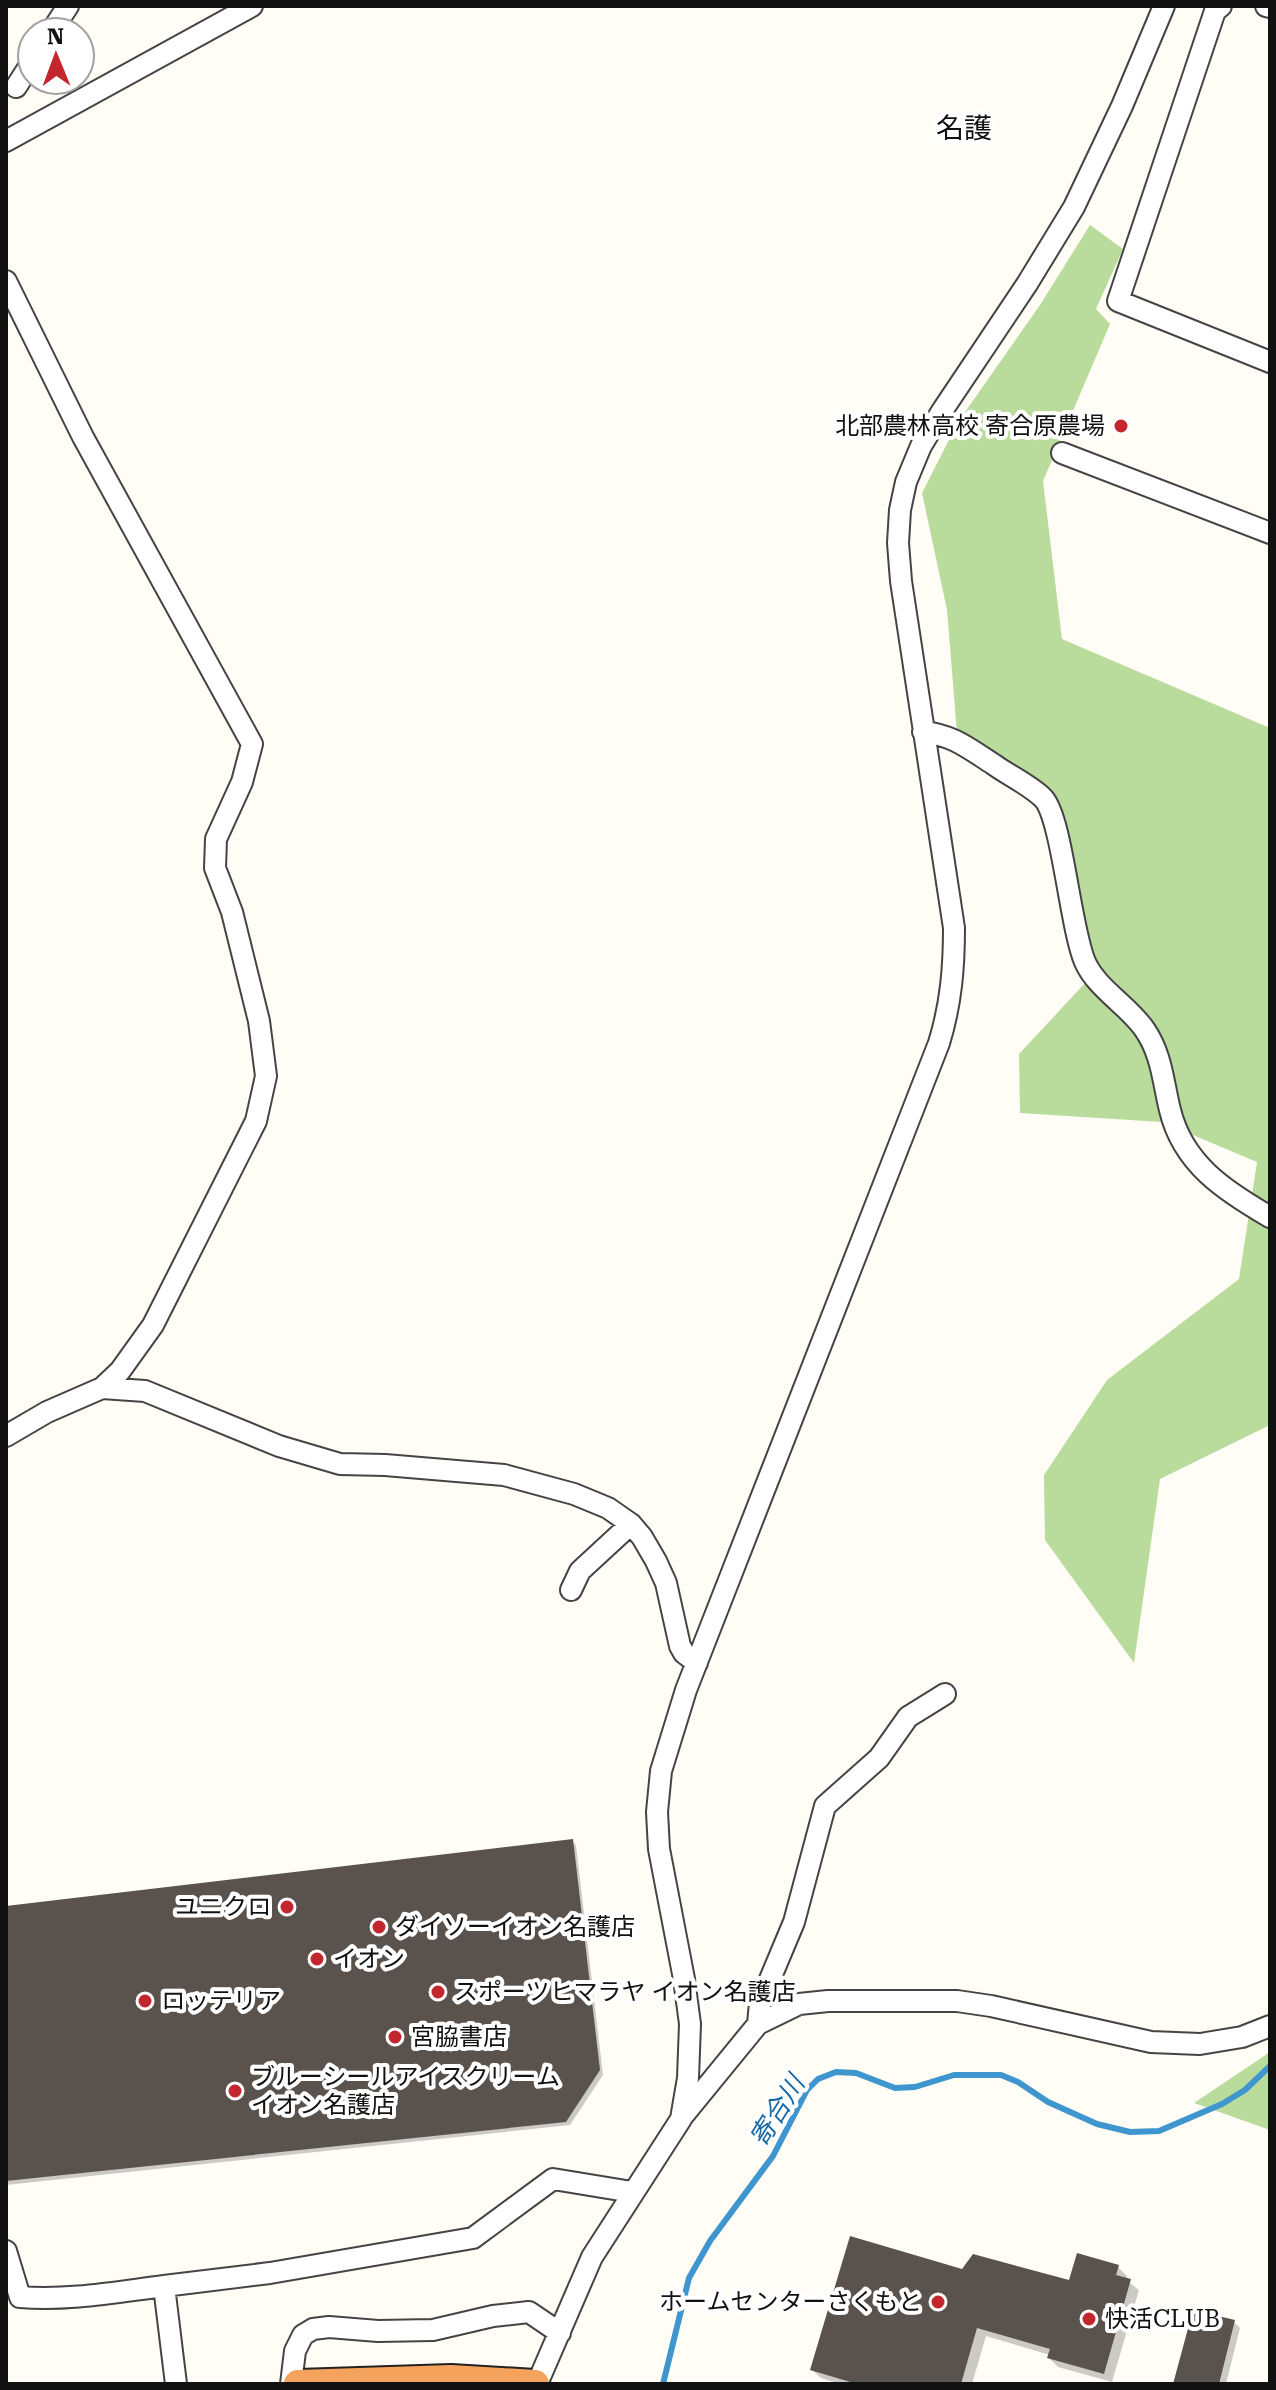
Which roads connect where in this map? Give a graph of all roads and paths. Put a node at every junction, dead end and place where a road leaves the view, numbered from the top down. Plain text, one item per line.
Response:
1 (252, 6) edge
2 (1164, 6) edge
3 (1221, 6) edge
4 (6, 141) edge
5 (6, 281) edge
6 (1268, 354) edge
7 (1062, 453) dead end
8 (1270, 533) edge
9 (923, 732) junction
10 (1270, 1217) edge
11 (102, 1388) junction
12 (6, 1436) edge
13 (631, 1524) junction
14 (571, 1590) dead end
15 (697, 1663) junction
16 (945, 1694) dead end
17 (758, 2024) junction
18 (1270, 2026) edge
19 (681, 2119) junction
20 (632, 2192) junction
21 (6, 2251) edge
22 (164, 2286) junction
23 (560, 2333) junction
24 (176, 2384) edge
25 (291, 2384) edge
26 (298, 2384) edge
27 (536, 2384) edge

1 - 4 street
2 - 9 street
3 - 6 street
5 - 11 street
7 - 8 street
9 - 10 street
9 - 15 street
11 - 12 street
11 - 13 street
13 - 14 street
13 - 15 street
15 - 19 street
16 - 17 street
17 - 18 street
17 - 19 street
19 - 20 street
20 - 22 street
20 - 23 street
21 - 22 street
22 - 24 street
23 - 25 street
23 - 27 street
26 - 27 highway

